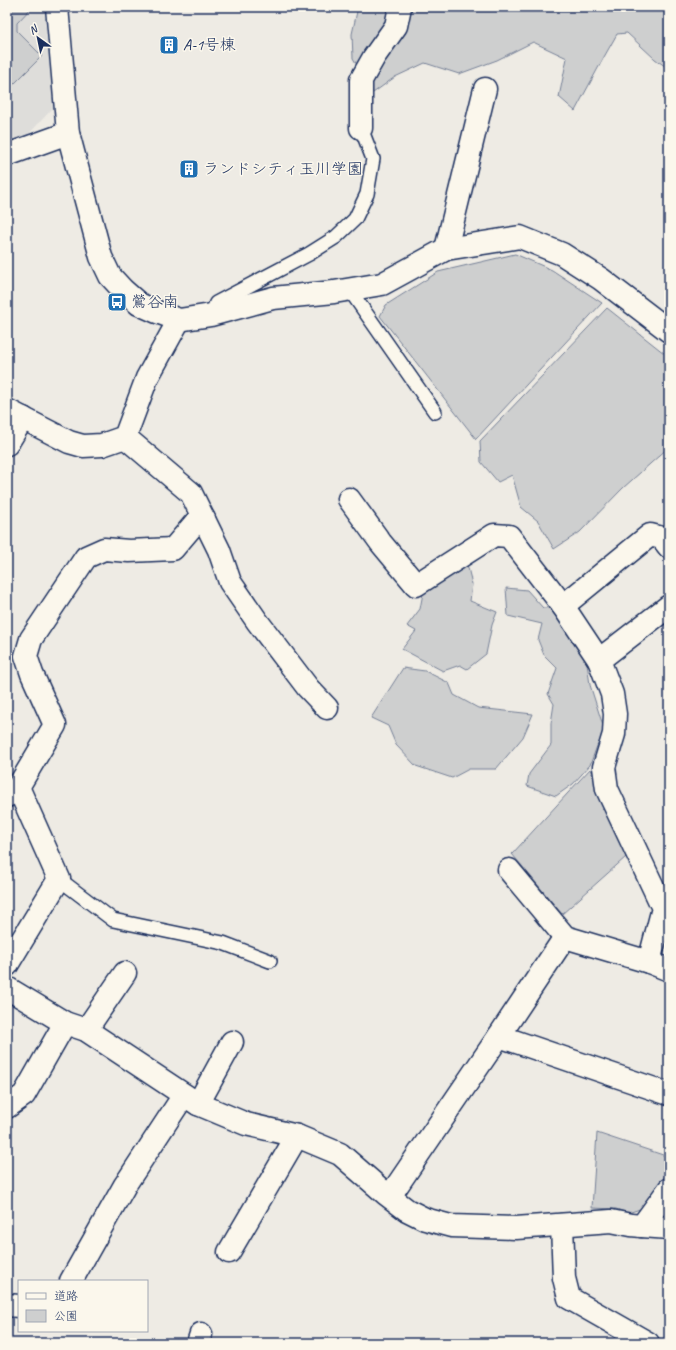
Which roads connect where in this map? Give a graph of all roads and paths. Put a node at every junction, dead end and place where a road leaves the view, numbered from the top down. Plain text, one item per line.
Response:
1 (57, 7) edge
2 (400, 7) edge
3 (485, 89) dead end
4 (361, 128) joint
5 (68, 133) junction
6 (7, 155) edge
7 (446, 249) junction
8 (349, 289) junction
9 (211, 315) junction
10 (180, 320) junction
11 (669, 331) edge
12 (434, 412) dead end
13 (15, 414) edge
14 (125, 437) junction
15 (7, 444) edge
16 (349, 500) dead end
17 (204, 519) junction
18 (669, 547) edge
19 (563, 606) junction
20 (669, 606) edge
21 (599, 660) junction
22 (327, 708) dead end
23 (13, 792) edge
24 (509, 870) dead end
25 (59, 879) junction
26 (565, 937) junction
27 (270, 961) dead end
28 (7, 965) edge
29 (659, 966) edge
30 (124, 972) dead end
31 (7, 988) edge
32 (65, 1023) junction
33 (86, 1030) junction
34 (499, 1036) junction
35 (232, 1042) dead end
36 (669, 1094) edge
37 (191, 1099) junction
38 (7, 1107) edge
39 (297, 1136) junction
40 (669, 1189) edge
41 (390, 1196) junction
42 (562, 1225) junction
43 (642, 1226) junction
44 (669, 1228) edge
45 (228, 1252) dead end
46 (72, 1280) edge
47 (7, 1305) edge
48 (18, 1306) edge
49 (648, 1343) edge

1 - 5 street
2 - 4 street
3 - 7 street
4 - 9 lane
5 - 6 street
5 - 10 street
7 - 8 street
7 - 11 street
8 - 9 street
8 - 12 lane
9 - 10 street
10 - 14 street
13 - 14 street
13 - 15 street
14 - 17 street
16 - 19 street
17 - 22 street
17 - 23 street
18 - 19 street
19 - 21 street
20 - 21 street
21 - 29 street
23 - 25 street
24 - 26 street
25 - 27 lane
25 - 28 street
26 - 29 street
26 - 34 street
30 - 33 street
31 - 32 street
32 - 33 street
32 - 38 street
33 - 37 street
34 - 36 street
34 - 41 street
35 - 37 street
37 - 39 street
37 - 46 street
39 - 41 street
39 - 45 street
40 - 43 street
41 - 42 street
42 - 43 street
42 - 49 street
43 - 44 street
47 - 48 street

